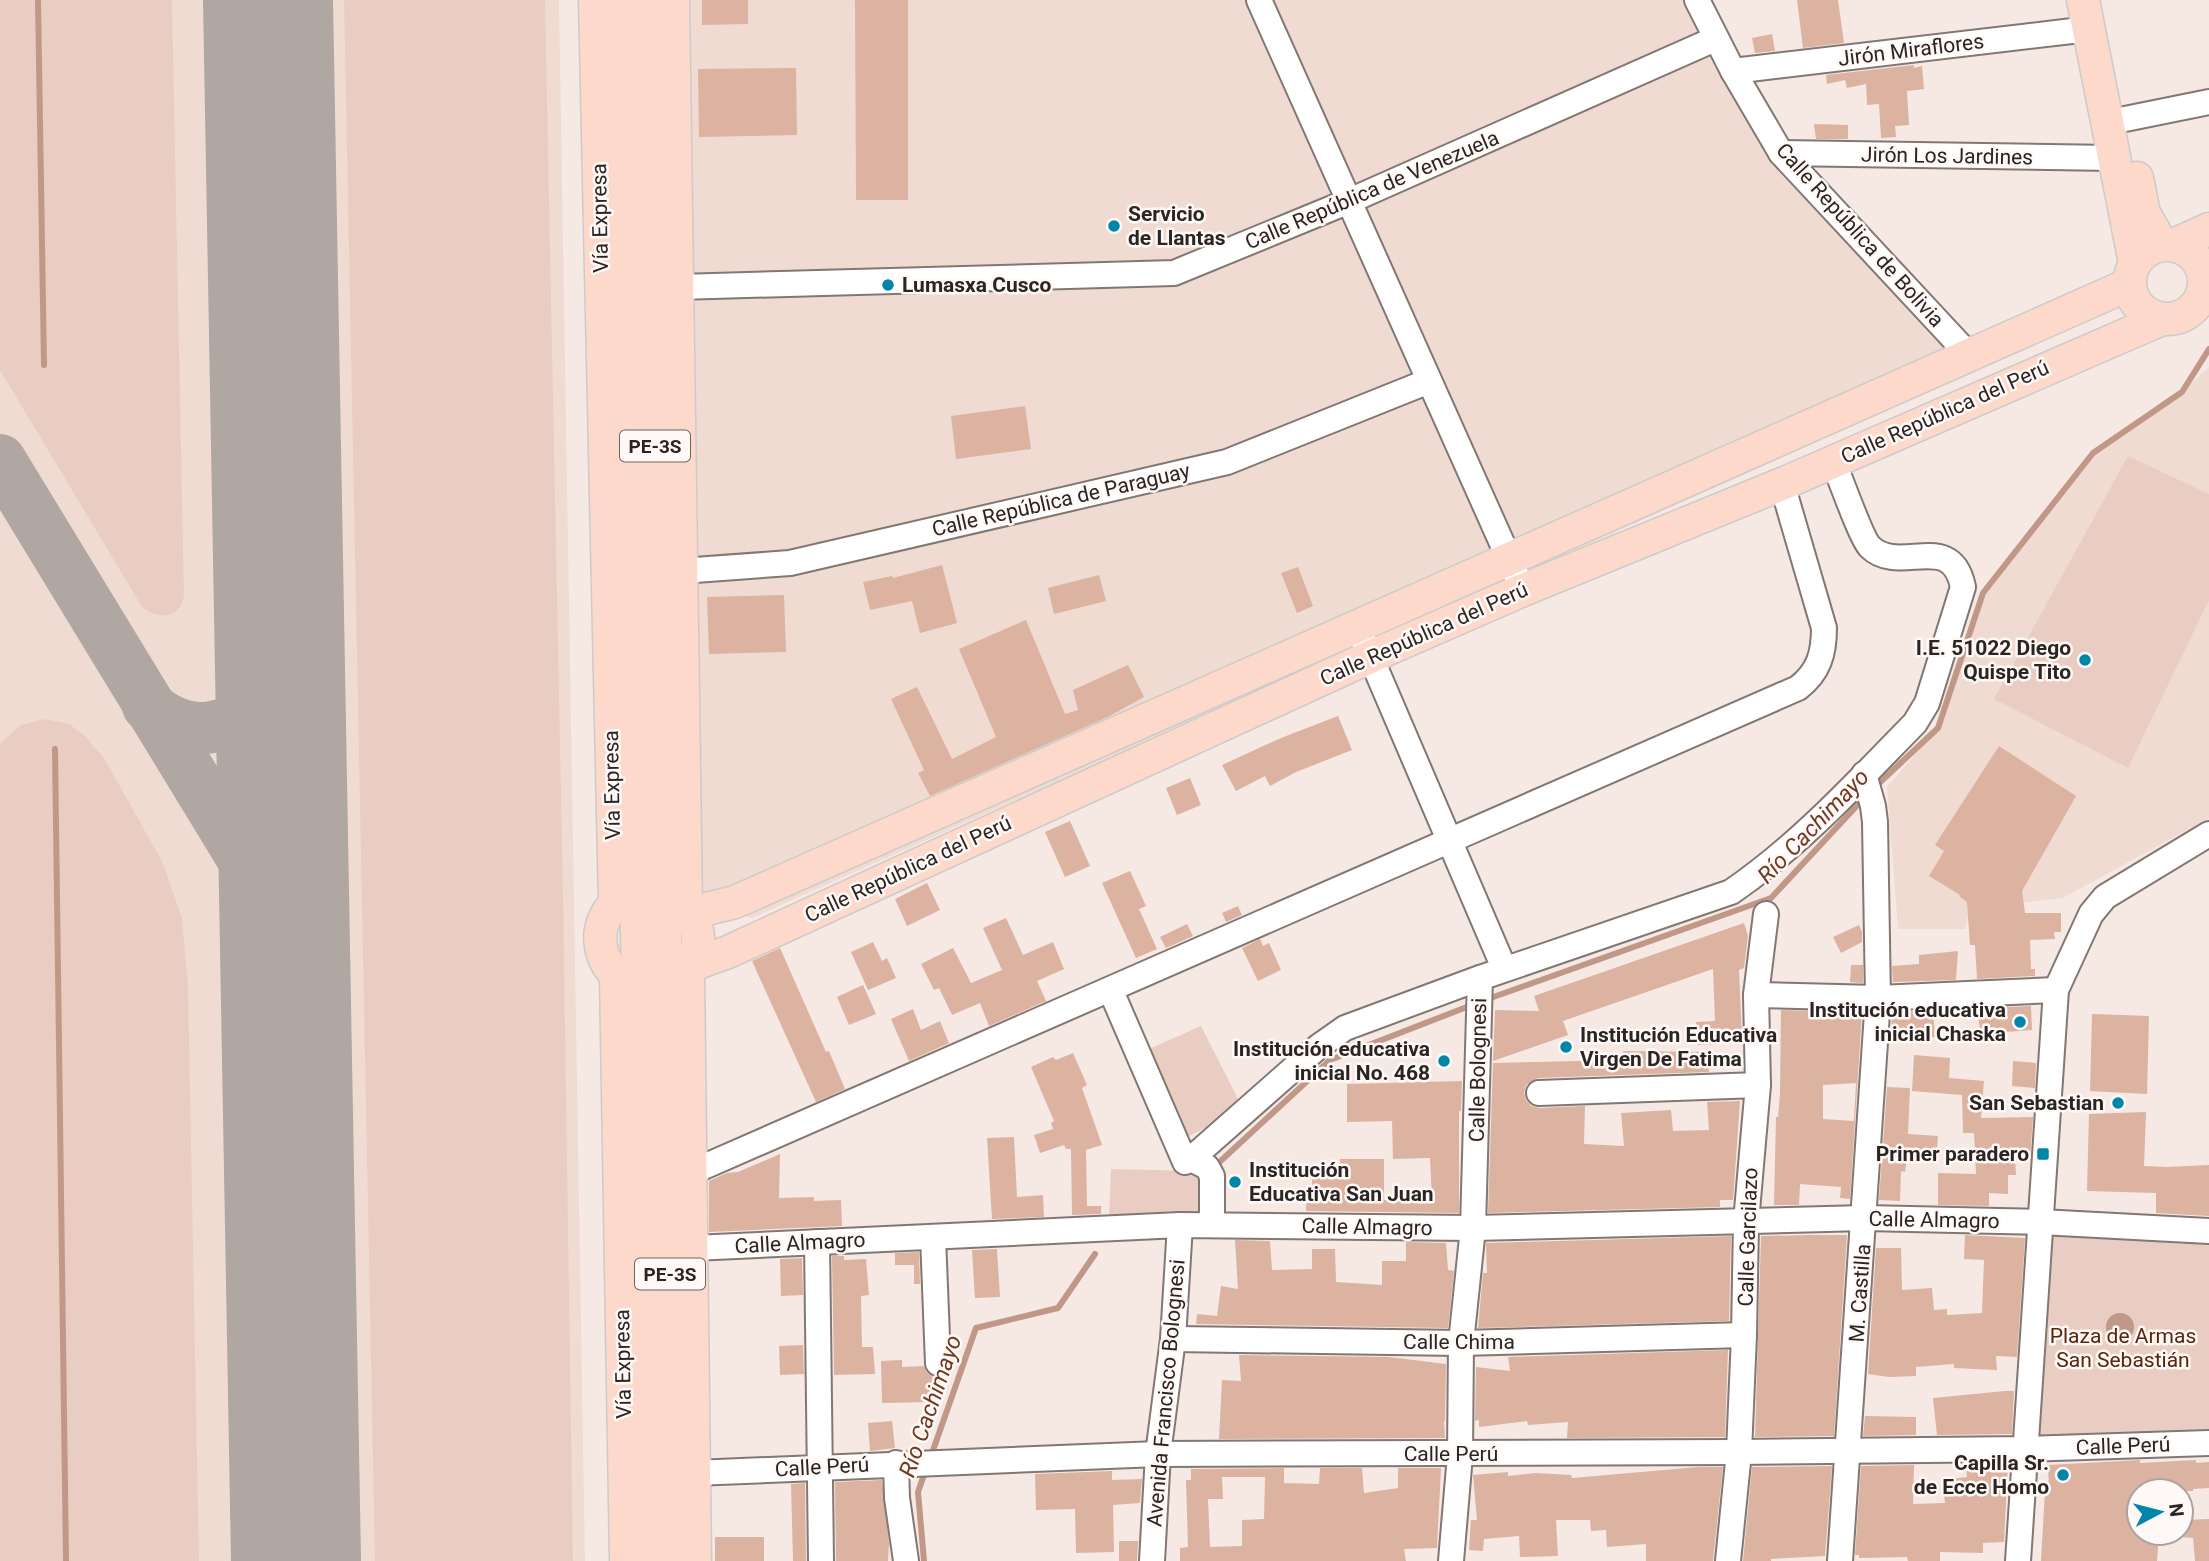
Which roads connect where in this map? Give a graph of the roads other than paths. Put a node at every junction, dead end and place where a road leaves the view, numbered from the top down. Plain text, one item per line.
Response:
1 (595, 0) edge
2 (619, 0) edge
3 (646, 0) edge
4 (673, 0) edge
5 (1259, 0) edge
6 (1697, 0) edge
7 (2102, 0) edge
8 (2086, 15) edge
9 (1715, 39) junction
10 (1733, 71) junction
11 (2209, 102) edge
12 (2126, 119) junction
13 (1781, 153) junction
14 (2113, 158) junction
15 (1348, 202) junction
16 (2209, 229) edge
17 (637, 232) junction
18 (2168, 245) junction
19 (2132, 273) junction
20 (2206, 279) edge
21 (678, 296) junction
22 (602, 308) junction
23 (2162, 318) junction
24 (1969, 355) junction
25 (1429, 380) junction
26 (1833, 461) junction
27 (606, 481) junction
28 (680, 481) junction
29 (1782, 484) junction
30 (643, 547) junction
31 (1510, 560) junction
32 (681, 571) junction
33 (1523, 590) junction
34 (1357, 625) junction
35 (1372, 656) junction
36 (1868, 788) junction
37 (2209, 834) edge
38 (1450, 842) junction
39 (658, 901) junction
40 (1766, 914) dead end
41 (1504, 968) junction
42 (660, 977) junction
43 (1480, 984) junction
44 (2056, 990) junction
45 (1111, 991) junction
46 (1756, 995) junction
47 (1878, 998) junction
48 (1758, 1085) junction
49 (1539, 1093) dead end
50 (1203, 1167) junction
51 (692, 1172) junction
52 (1865, 1219) junction
53 (1746, 1222) junction
54 (2041, 1222) junction
55 (1180, 1225) junction
56 (1212, 1225) junction
57 (1473, 1228) junction
58 (2209, 1231) edge
59 (933, 1237) junction
60 (817, 1242) junction
61 (693, 1248) junction
62 (1744, 1335) junction
63 (1173, 1339) junction
64 (1461, 1343) junction
65 (938, 1363) dead end
66 (2209, 1443) edge
67 (2025, 1449) junction
68 (1848, 1451) junction
69 (1739, 1452) junction
70 (1158, 1454) junction
71 (1460, 1455) junction
72 (906, 1464) junction
73 (820, 1468) junction
74 (694, 1473) junction
75 (626, 1561) edge
76 (649, 1561) edge
77 (673, 1561) edge
78 (695, 1561) edge
79 (821, 1561) edge
80 (906, 1561) edge
81 (1152, 1561) edge
82 (1451, 1561) edge
83 (1728, 1561) edge
84 (1840, 1561) edge
85 (2018, 1561) edge

1 - 22 main road, Vía Expresa / PE-3S
2 - 17 main road, Vía Expresa / PE-3S
3 - 17 main road, Vía Expresa / PE-3S
4 - 21 main road, Vía Expresa / PE-3S
5 - 15 street
6 - 9 street, Calle República de Bolivia
7 - 12 main road
8 - 10 street, Jirón Miraflores
8 - 14 main road
9 - 10 street, Calle República de Bolivia
9 - 15 street, Calle República de Venezuela
10 - 13 street, Calle República de Bolivia
11 - 12 street
12 - 18 main road
13 - 14 street, Jirón Los Jardines
13 - 24 street, Calle República de Bolivia
14 - 19 main road
15 - 21 street, Calle República de Venezuela
15 - 25 street
16 - 18 main road
17 - 21 main road
17 - 22 main road
17 - 30 main road, Vía Expresa / PE-3S
18 - 19 main road
18 - 20 main road
19 - 23 main road
19 - 24 main road, Calle República del Perú
20 - 23 main road
21 - 28 main road, Vía Expresa / PE-3S
22 - 27 main road, Vía Expresa / PE-3S
23 - 26 main road, Calle República del Perú
24 - 31 main road, Calle República del Perú
25 - 31 street
25 - 32 street, Calle República de Paraguay
26 - 29 main road, Calle República del Perú
26 - 36 street, Calle Bolognesi
27 - 30 main road
27 - 39 main road, Vía Expresa / PE-3S
28 - 30 main road
28 - 32 main road, Vía Expresa / PE-3S
29 - 33 main road, Calle República del Perú
29 - 38 street
30 - 39 main road, Vía Expresa / PE-3S
31 - 33 street
31 - 34 main road, Calle República del Perú
32 - 39 main road, Vía Expresa / PE-3S
33 - 35 main road, Calle República del Perú
34 - 35 street
34 - 39 main road, Calle República del Perú
35 - 38 street
35 - 42 main road, Calle República del Perú
36 - 41 street, Calle Bolognesi
36 - 47 street, M. Castilla
37 - 44 street
38 - 41 street
38 - 45 street
39 - 42 main road, Vía Expresa / PE-3S
39 - 42 main road, Vía Expresa / PE-3S
40 - 46 street, Calle Garcilazo
41 - 43 street, Calle Bolognesi
42 - 51 main road, Vía Expresa / PE-3S
42 - 75 main road, Vía Expresa / PE-3S
42 - 76 main road, Vía Expresa / PE-3S
42 - 77 main road, Vía Expresa / PE-3S
43 - 50 street
43 - 57 street, Calle Bolognesi
44 - 47 street
44 - 54 street
45 - 50 street
45 - 51 street
46 - 47 street
46 - 48 street, Calle Garcilazo
47 - 52 street, M. Castilla
48 - 49 street
48 - 53 street, Calle Garcilazo
50 - 56 street
51 - 61 main road, Vía Expresa / PE-3S
52 - 53 street, Calle Almagro
52 - 54 street, Calle Almagro
52 - 68 street, M. Castilla
53 - 57 street, Calle Almagro
53 - 62 street, Calle Garcilazo
54 - 58 street, Calle Almagro
54 - 67 street
55 - 56 street, Calle Almagro
55 - 59 street, Calle Almagro
55 - 63 street, Avenida Francisco Bolognesi
56 - 57 street, Calle Almagro
57 - 64 street, Calle Bolognesi
59 - 60 street, Calle Almagro
59 - 65 street
60 - 61 street, Calle Almagro
60 - 73 street
61 - 74 main road, Vía Expresa / PE-3S
62 - 64 street, Calle Chima
62 - 69 street, Calle Garcilazo
63 - 64 street, Calle Chima
63 - 70 street, Avenida Francisco Bolognesi
64 - 71 street, Calle Bolognesi
66 - 67 street, Calle Perú
67 - 68 street, Calle Perú
67 - 85 street
68 - 69 street, Calle Perú
68 - 84 street, M. Castilla
69 - 71 street, Calle Perú
69 - 83 street, Calle Garcilazo
70 - 71 street, Calle Perú
70 - 72 street, Calle Perú
70 - 81 street, Avenida Francisco Bolognesi
71 - 82 street, Calle Bolognesi
72 - 73 street, Calle Perú
72 - 80 street
73 - 74 street, Calle Perú
73 - 79 street
74 - 78 main road, Vía Expresa / PE-3S

